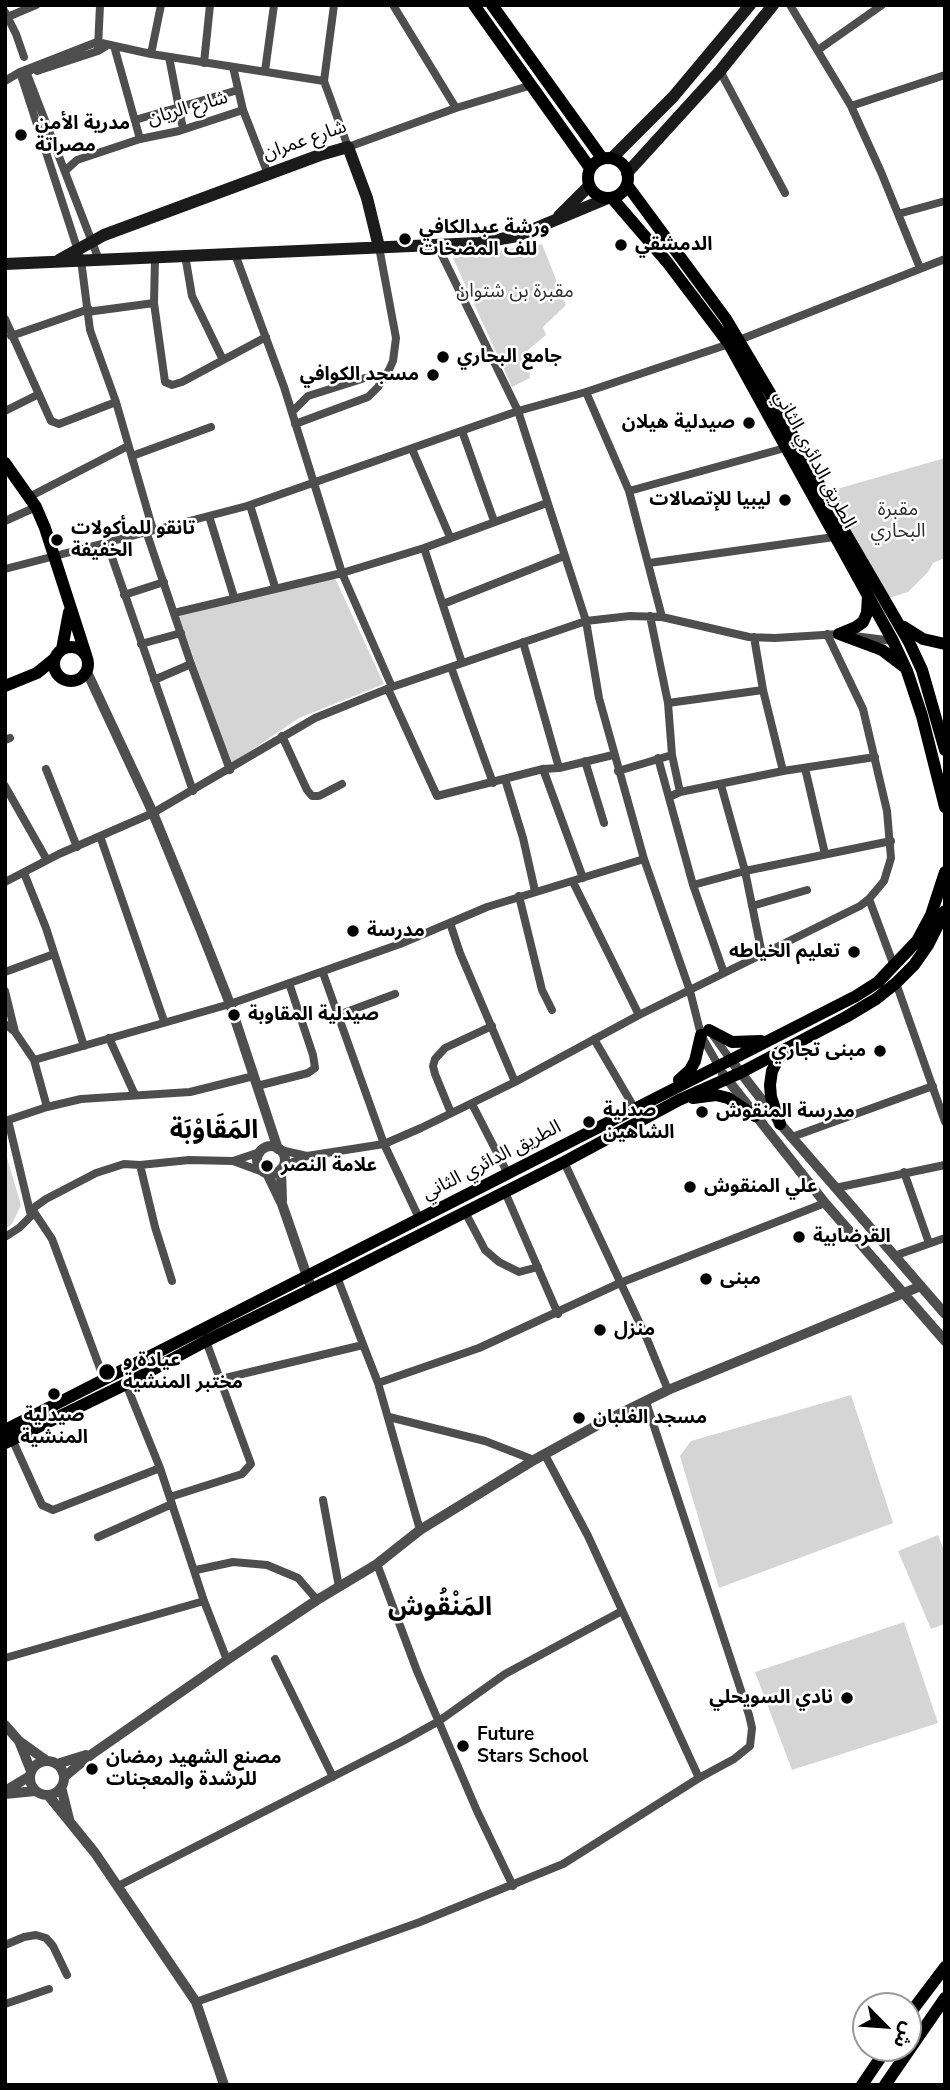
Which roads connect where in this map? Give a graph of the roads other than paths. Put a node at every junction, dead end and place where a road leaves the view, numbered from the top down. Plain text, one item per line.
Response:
1 (36, 5) edge
2 (100, 5) edge
3 (160, 5) edge
4 (210, 5) edge
5 (274, 5) edge
6 (334, 5) edge
7 (393, 5) edge
8 (474, 5) edge
9 (492, 5) edge
10 (750, 5) edge
11 (773, 5) edge
12 (790, 5) edge
13 (882, 5) edge
14 (6, 16) edge
15 (104, 46) junction
16 (818, 50) junction
17 (151, 54) junction
18 (23, 57) junction
19 (169, 57) junction
20 (204, 63) junction
21 (34, 66) junction
22 (233, 67) junction
23 (265, 71) junction
24 (720, 71) junction
25 (23, 75) junction
26 (945, 75) edge
27 (7, 80) edge
28 (324, 81) junction
29 (532, 85) junction
30 (238, 90) junction
31 (851, 106) junction
32 (178, 107) junction
33 (456, 108) junction
34 (243, 110) junction
35 (135, 120) junction
36 (183, 129) junction
37 (141, 139) junction
38 (348, 147) junction
39 (607, 158) junction
40 (590, 168) junction
41 (65, 171) junction
42 (268, 174) junction
43 (627, 179) junction
44 (589, 186) junction
45 (785, 193) dead end
46 (610, 198) junction
47 (945, 201) edge
48 (898, 214) junction
49 (556, 219) junction
50 (93, 240) junction
51 (438, 245) junction
52 (379, 247) junction
53 (80, 254) junction
54 (235, 254) junction
55 (185, 255) junction
56 (155, 258) junction
57 (945, 259) edge
58 (99, 260) junction
59 (5, 264) edge
60 (920, 268) junction
61 (154, 303) junction
62 (88, 310) junction
63 (5, 319) edge
64 (11, 336) junction
65 (266, 337) junction
66 (735, 342) junction
67 (223, 360) junction
68 (385, 377) junction
69 (586, 392) junction
70 (39, 394) junction
71 (116, 402) junction
72 (5, 411) edge
73 (518, 411) junction
74 (292, 412) junction
75 (295, 424) junction
76 (211, 427) dead end
77 (462, 431) junction
78 (128, 446) junction
79 (785, 448) junction
80 (412, 449) junction
81 (132, 456) junction
82 (5, 463) edge
83 (313, 484) junction
84 (629, 491) junction
85 (32, 502) junction
86 (547, 503) junction
87 (250, 505) junction
88 (209, 516) junction
89 (5, 521) edge
90 (494, 521) junction
91 (150, 531) junction
92 (450, 537) junction
93 (834, 537) junction
94 (107, 543) junction
95 (424, 548) junction
96 (54, 556) junction
97 (564, 556) junction
98 (649, 563) junction
99 (5, 569) edge
100 (342, 573) junction
101 (164, 582) junction
102 (275, 587) junction
103 (124, 595) junction
104 (868, 595) junction
105 (234, 597) junction
106 (443, 604) junction
107 (69, 608) junction
108 (174, 612) junction
109 (892, 614) junction
110 (650, 616) junction
111 (662, 617) junction
112 (586, 621) junction
113 (181, 632) junction
114 (833, 634) junction
115 (754, 637) junction
116 (893, 641) junction
117 (523, 642) junction
118 (909, 642) junction
119 (141, 644) junction
120 (945, 645) edge
121 (62, 649) junction
122 (86, 655) junction
123 (54, 660) junction
124 (462, 663) junction
125 (191, 664) junction
126 (451, 667) junction
127 (922, 670) junction
128 (907, 671) junction
129 (86, 672) junction
130 (20, 678) junction
131 (154, 680) junction
132 (68, 681) junction
133 (5, 686) edge
134 (390, 688) junction
135 (763, 690) junction
136 (668, 703) junction
137 (282, 736) junction
138 (945, 750) edge
139 (613, 755) junction
140 (672, 755) junction
141 (875, 757) junction
142 (658, 758) junction
143 (586, 761) junction
144 (559, 768) junction
145 (805, 768) junction
146 (46, 769) dead end
147 (543, 769) junction
148 (230, 770) junction
149 (618, 771) junction
150 (783, 771) junction
151 (505, 779) junction
152 (493, 783) junction
153 (342, 784) dead end
154 (721, 785) junction
155 (5, 786) edge
156 (192, 791) junction
157 (680, 792) junction
158 (669, 797) junction
159 (945, 807) edge
160 (153, 813) junction
161 (604, 823) dead end
162 (100, 836) junction
163 (891, 841) junction
164 (77, 847) junction
165 (825, 854) junction
166 (644, 859) junction
167 (47, 860) junction
168 (745, 871) junction
169 (945, 872) edge
170 (24, 873) junction
171 (583, 878) junction
172 (5, 882) edge
173 (573, 882) junction
174 (693, 885) junction
175 (807, 890) dead end
176 (535, 891) junction
177 (519, 896) junction
178 (869, 899) junction
179 (752, 906) junction
180 (945, 911) edge
181 (450, 923) junction
182 (54, 954) junction
183 (762, 954) junction
184 (894, 966) junction
185 (5, 972) edge
186 (323, 973) junction
187 (724, 973) junction
188 (896, 983) junction
189 (289, 984) junction
190 (5, 991) edge
191 (690, 991) junction
192 (395, 994) dead end
193 (230, 1004) junction
194 (552, 1010) dead end
195 (338, 1015) junction
196 (639, 1015) junction
197 (164, 1021) junction
198 (5, 1024) edge
199 (492, 1026) junction
200 (15, 1032) junction
201 (705, 1033) junction
202 (109, 1038) junction
203 (594, 1039) junction
204 (768, 1040) junction
205 (792, 1045) junction
206 (84, 1046) junction
207 (730, 1059) junction
208 (34, 1060) junction
209 (718, 1065) junction
210 (740, 1073) junction
211 (726, 1079) junction
212 (256, 1081) junction
213 (515, 1082) junction
214 (933, 1086) junction
215 (665, 1093) junction
216 (135, 1095) junction
217 (679, 1100) junction
218 (472, 1104) junction
219 (47, 1107) junction
220 (635, 1109) junction
221 (451, 1113) junction
222 (755, 1116) junction
223 (7, 1121) edge
224 (268, 1121) junction
225 (945, 1122) edge
226 (780, 1124) junction
227 (792, 1137) junction
228 (384, 1144) junction
229 (279, 1150) junction
230 (262, 1151) junction
231 (307, 1156) junction
232 (233, 1161) junction
233 (564, 1162) junction
234 (140, 1165) junction
235 (945, 1166) edge
236 (282, 1167) junction
237 (904, 1172) junction
238 (265, 1173) junction
239 (508, 1174) junction
240 (835, 1188) junction
241 (505, 1192) junction
242 (825, 1203) junction
243 (282, 1204) junction
244 (32, 1212) junction
245 (465, 1212) junction
246 (420, 1220) junction
247 (5, 1237) edge
248 (945, 1238) edge
249 (929, 1243) junction
250 (894, 1256) junction
251 (538, 1267) junction
252 (337, 1277) junction
253 (172, 1282) dead end
254 (309, 1282) junction
255 (620, 1283) junction
256 (921, 1286) junction
257 (905, 1294) junction
258 (558, 1314) junction
259 (945, 1314) edge
260 (206, 1341) junction
261 (945, 1341) edge
262 (363, 1345) junction
263 (104, 1379) junction
264 (221, 1379) junction
265 (378, 1383) junction
266 (126, 1384) junction
267 (668, 1390) junction
268 (646, 1402) junction
269 (389, 1417) junction
270 (7, 1437) edge
271 (540, 1457) junction
272 (160, 1468) junction
273 (171, 1500) junction
274 (323, 1500) dead end
275 (420, 1530) junction
276 (98, 1537) dead end
277 (377, 1564) junction
278 (195, 1570) junction
279 (339, 1587) junction
280 (317, 1600) junction
281 (204, 1601) junction
282 (622, 1611) junction
283 (5, 1658) edge
284 (275, 1659) dead end
285 (227, 1660) junction
286 (439, 1721) junction
287 (5, 1725) edge
288 (19, 1741) junction
289 (92, 1754) junction
290 (52, 1762) junction
291 (31, 1773) junction
292 (333, 1777) junction
293 (699, 1778) junction
294 (63, 1782) junction
295 (35, 1791) junction
296 (5, 1793) edge
297 (48, 1795) junction
298 (70, 1822) junction
299 (118, 1886) junction
300 (513, 1886) junction
301 (5, 1945) edge
302 (945, 1967) edge
303 (67, 1975) dead end
304 (49, 1989) dead end
305 (922, 1997) edge
306 (945, 1998) edge
307 (196, 2001) junction
308 (5, 2004) edge
309 (878, 2062) edge
310 (224, 2085) edge
311 (862, 2085) edge
312 (886, 2085) edge

1 - 14 street
2 - 15 street
3 - 17 street
4 - 20 street
5 - 23 street
6 - 28 street
7 - 33 street
8 - 29 main road
9 - 39 main road
10 - 39 main road
11 - 24 main road
12 - 16 street
13 - 16 street
14 - 18 street
15 - 17 street
15 - 21 street
15 - 25 street
15 - 35 street
16 - 31 street
17 - 19 street
18 - 21 street
18 - 25 street
19 - 20 street
19 - 32 street
20 - 22 street
21 - 25 street
22 - 23 street
22 - 30 street
23 - 28 street
24 - 43 main road
24 - 45 street
25 - 27 street
25 - 41 street
25 - 53 street
26 - 31 street
28 - 38 street
29 - 33 street, شارع عمران
29 - 40 main road
30 - 32 street
30 - 34 street
31 - 48 street
32 - 35 street
32 - 36 street
33 - 38 street, شارع عمران
34 - 36 street, شارع الريان
34 - 42 street
35 - 37 street
36 - 37 street, شارع الريان
37 - 41 street, شارع الريان
38 - 42 main road, شارع عمران
38 - 52 main road
39 - 40 main road
39 - 43 main road
40 - 44 main road
41 - 50 street
42 - 50 main road, شارع عمران
43 - 46 main road
43 - 66 main road, الطريق الدائري الثاني
44 - 46 main road
44 - 49 main road
46 - 49 main road
46 - 66 main road, الطريق الدائري الثاني
47 - 48 street
48 - 60 street
49 - 51 main road
50 - 53 main road, شارع عمران
50 - 58 street
51 - 52 main road
51 - 73 street
52 - 54 main road
52 - 68 street
53 - 58 main road
53 - 59 main road, شارع عمران
53 - 62 street
54 - 55 main road
54 - 65 street
55 - 56 main road
55 - 67 street
56 - 58 main road
56 - 61 street
57 - 60 street
60 - 66 street
61 - 62 street
61 - 67 street
62 - 64 street
62 - 71 street
63 - 64 street
64 - 70 street
65 - 67 street
65 - 74 street
66 - 69 street
66 - 79 main road, الطريق الدائري الثاني
66 - 109 main road, الطريق الدائري الثاني
68 - 74 street
68 - 75 street
69 - 73 street
69 - 84 street
70 - 71 street
70 - 72 street
71 - 78 street
73 - 77 street
73 - 86 street
74 - 75 street
75 - 83 street
76 - 81 street
77 - 80 street
77 - 90 street
78 - 81 street
78 - 85 street
79 - 84 street
79 - 93 main road, الطريق الدائري الثاني
80 - 83 street
80 - 92 street
81 - 91 street
82 - 85 main road
83 - 87 street
83 - 100 street
84 - 98 street
85 - 89 street
85 - 96 main road
86 - 90 street
86 - 97 street
87 - 88 street
87 - 102 street
88 - 91 street
88 - 105 street
90 - 92 street
91 - 94 street
91 - 101 street
92 - 95 street
93 - 98 street
93 - 104 main road, الطريق الدائري الثاني
94 - 96 street
94 - 103 street
95 - 100 street
95 - 106 street
96 - 99 street
96 - 107 main road
97 - 106 street
97 - 112 street
98 - 111 street
100 - 102 street
100 - 134 street
101 - 103 street
101 - 108 street
102 - 105 street
103 - 119 street
104 - 114 main road
104 - 116 main road, الطريق الدائري الثاني
105 - 108 street
106 - 124 street
107 - 121 main road
107 - 122 main road
108 - 113 street
109 - 118 main road, الطريق الدائري الثاني
109 - 120 main road
110 - 111 street
110 - 112 street
110 - 136 street
111 - 115 street
112 - 117 street
112 - 139 street
113 - 119 street
113 - 125 street
114 - 115 street
114 - 116 street
114 - 128 main road
114 - 141 street
115 - 135 street
116 - 118 street
116 - 128 main road, الطريق الدائري الثاني
117 - 124 street
117 - 144 street
118 - 120 street
118 - 127 main road, الطريق الدائري الثاني
119 - 131 street
120 - 127 main road
121 - 122 main road
121 - 123 main road
122 - 129 main road
123 - 130 main road
123 - 132 main road
124 - 126 street
125 - 131 street
125 - 148 street
126 - 134 street
126 - 152 street
127 - 138 main road, الطريق الدائري الثاني
128 - 159 main road, الطريق الدائري الثاني
129 - 132 main road
129 - 160 street
130 - 132 main road
130 - 133 main road
131 - 156 street
134 - 137 street
134 - 152 street
135 - 136 street
135 - 150 street
136 - 140 street
137 - 148 street
137 - 153 street
139 - 143 street
139 - 149 street
140 - 142 street
140 - 157 street
141 - 145 street
141 - 163 street
142 - 149 street
142 - 158 street
143 - 144 street
143 - 161 street
144 - 147 street
145 - 150 street
145 - 165 street
146 - 164 street
147 - 151 street
147 - 171 street
148 - 156 street
149 - 166 street
150 - 154 street
151 - 152 street
151 - 176 street
154 - 157 street
154 - 168 street
155 - 167 street
156 - 160 street
157 - 158 street
158 - 174 street
160 - 162 street
160 - 193 street
162 - 164 street
162 - 197 street
163 - 165 street
163 - 178 street
164 - 167 street
165 - 168 street
166 - 171 street
166 - 191 street
167 - 170 street
168 - 174 street
168 - 179 street
169 - 184 main road, الطريق الدائري الثاني
170 - 172 street
170 - 182 street
171 - 173 street
173 - 176 street
173 - 196 street
174 - 187 street
175 - 179 street
176 - 177 street
177 - 181 street
177 - 194 street
178 - 183 street
178 - 184 street
179 - 183 street
180 - 188 main road, الطريق الدائري الثاني
181 - 186 street
181 - 199 street
182 - 185 street
182 - 206 street
183 - 187 street
184 - 204 main road, الطريق الدائري الثاني
186 - 189 street
186 - 195 street
187 - 191 street
188 - 205 main road, الطريق الدائري الثاني
188 - 214 street
189 - 193 street
189 - 212 street
190 - 200 street
191 - 196 street
191 - 201 street
192 - 195 street
193 - 197 street
193 - 212 street
195 - 228 street
196 - 203 street
197 - 202 street
198 - 200 street
199 - 213 street
199 - 221 street
200 - 208 street
201 - 204 main road
201 - 207 street
201 - 209 street
201 - 215 main road
202 - 206 street
202 - 216 street
203 - 213 street
203 - 220 street
204 - 207 main road, الطريق الدائري الثاني
205 - 210 main road, الطريق الدائري الثاني
205 - 226 main road
206 - 208 street
207 - 209 main road, الطريق الدائري الثاني
207 - 210 street
208 - 219 street
209 - 211 street
209 - 215 main road, الطريق الدائري الثاني
210 - 211 main road, الطريق الدائري الثاني
210 - 226 street
211 - 217 main road, الطريق الدائري الثاني
211 - 222 street
212 - 216 street
212 - 224 street
213 - 218 street
214 - 225 street
214 - 227 street
215 - 220 main road, الطريق الدائري الثاني
216 - 219 street
217 - 222 main road
217 - 233 main road, الطريق الدائري الثاني
218 - 221 street
218 - 239 street
219 - 223 street
220 - 239 main road, الطريق الدائري الثاني
221 - 228 street
222 - 242 street
223 - 244 street
224 - 229 street
224 - 230 street
226 - 227 street
227 - 240 street
228 - 231 street
228 - 246 street
229 - 230 street
229 - 231 street
229 - 236 street
230 - 232 street
230 - 238 street
231 - 236 street
232 - 234 street
232 - 238 street
233 - 241 main road, الطريق الدائري الثاني
233 - 255 street
234 - 244 street
234 - 253 street
235 - 237 street
236 - 238 street
236 - 243 street
237 - 240 street
237 - 249 street
238 - 243 street
239 - 246 main road, الطريق الدائري الثاني
240 - 250 street
241 - 245 main road, الطريق الدائري الثاني
241 - 251 street
242 - 255 street
242 - 257 street
243 - 254 street
244 - 247 street
244 - 263 street
245 - 251 street
245 - 252 main road, الطريق الدائري الثاني
246 - 254 main road, الطريق الدائري الثاني
248 - 249 street
249 - 250 street
250 - 256 street
251 - 258 street
252 - 254 main road, الطريق الدائري الثاني
252 - 262 street
254 - 260 main road, الطريق الدائري الثاني
254 - 263 main road, الطريق الدائري الثاني
255 - 258 street
255 - 267 street
256 - 257 street
256 - 259 street
257 - 261 street
257 - 267 street
258 - 265 street
260 - 264 street
260 - 266 main road, الطريق الدائري الثاني
262 - 264 street
262 - 265 street
263 - 270 main road, الطريق الدائري الثاني
264 - 273 street
265 - 269 street
266 - 270 main road, الطريق الدائري الثاني
266 - 272 street
267 - 268 street
268 - 271 street
268 - 293 street
269 - 271 street
269 - 275 street
270 - 272 street
271 - 275 street
271 - 282 street
272 - 273 street
273 - 276 street
273 - 278 street
274 - 279 street
275 - 277 street
277 - 279 street
277 - 286 street
278 - 280 street
278 - 281 street
279 - 280 street
280 - 285 street
281 - 283 street
281 - 285 street
282 - 286 street
282 - 293 street
284 - 292 street
285 - 289 street
286 - 292 street
286 - 300 street
287 - 288 street
288 - 290 street
288 - 291 street
289 - 290 street
289 - 294 street
290 - 291 street
290 - 294 street
291 - 295 street
291 - 296 street
292 - 299 street
293 - 300 street
294 - 297 street
294 - 298 street
295 - 296 street
295 - 297 street
297 - 298 street
298 - 299 street
299 - 307 street
300 - 307 street
301 - 303 street
302 - 305 main road
304 - 308 street
306 - 312 main road
307 - 310 street
309 - 311 main road

